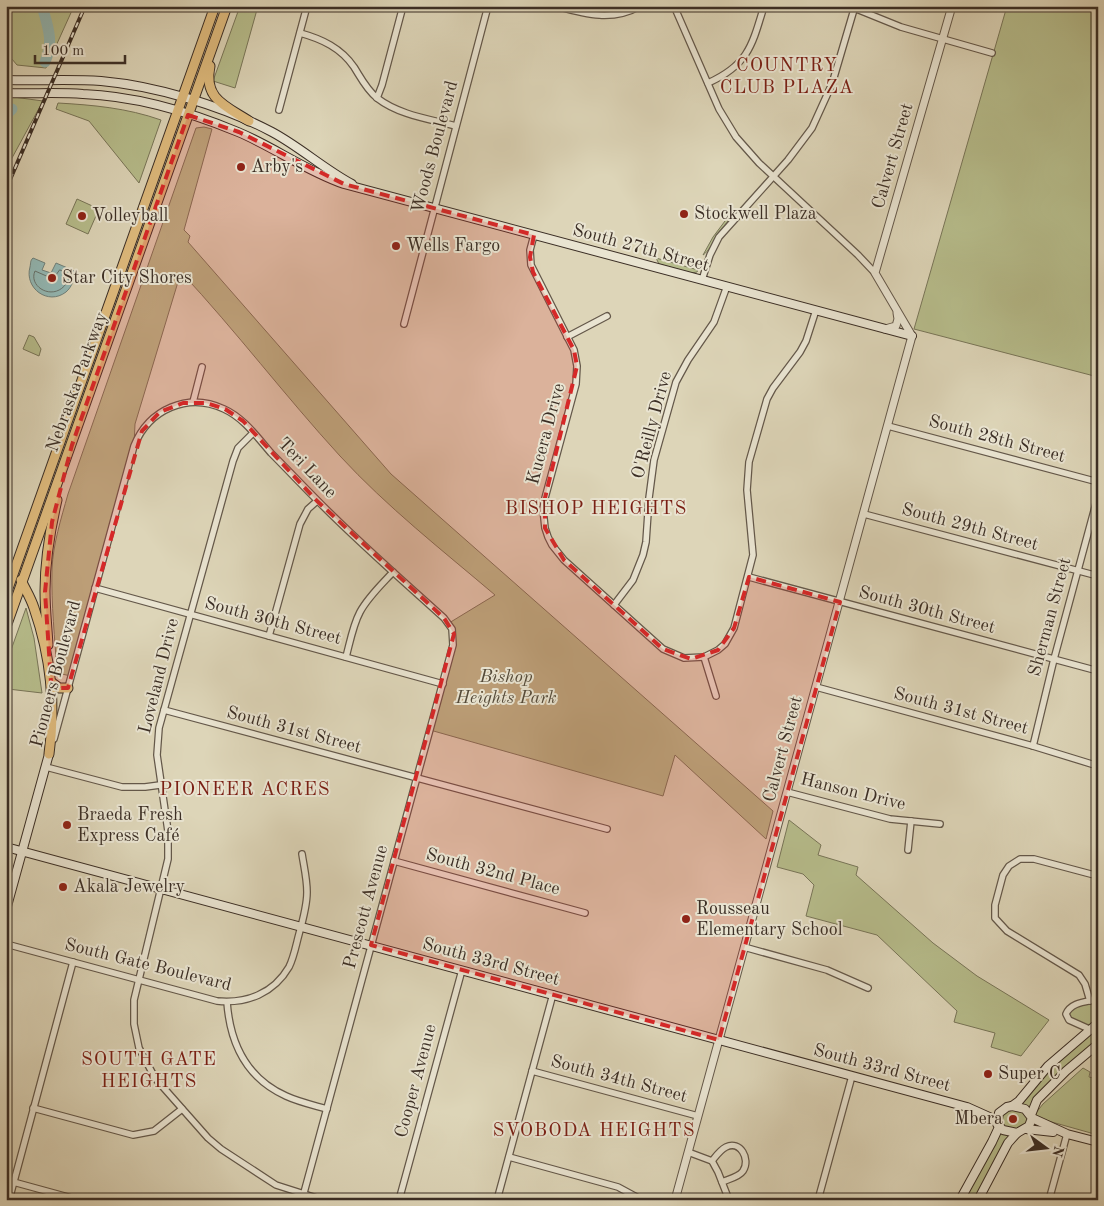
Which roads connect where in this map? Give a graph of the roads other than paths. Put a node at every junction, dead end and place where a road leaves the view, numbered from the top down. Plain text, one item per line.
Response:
1 (215, 6) edge
2 (307, 6) edge
3 (403, 6) edge
4 (488, 6) edge
5 (556, 6) edge
6 (640, 6) edge
7 (674, 6) edge
8 (764, 6) edge
9 (952, 6) edge
10 (227, 7) edge
11 (855, 7) edge
12 (300, 33) junction
13 (942, 39) junction
14 (992, 53) dead end
15 (6, 80) edge
16 (708, 83) junction
17 (6, 93) edge
18 (183, 97) junction
19 (377, 98) junction
20 (194, 101) junction
21 (279, 110) dead end
22 (178, 112) junction
23 (188, 115) junction
24 (249, 121) junction
25 (456, 126) junction
26 (316, 161) junction
27 (296, 162) junction
28 (773, 177) junction
29 (362, 189) junction
30 (434, 208) junction
31 (534, 235) junction
32 (875, 273) junction
33 (702, 280) junction
34 (727, 286) junction
35 (816, 310) junction
36 (896, 310) junction
37 (607, 316) dead end
38 (404, 324) dead end
39 (884, 329) junction
40 (912, 336) junction
41 (567, 337) junction
42 (202, 367) dead end
43 (193, 402) junction
44 (888, 426) junction
45 (253, 433) junction
46 (72, 445) junction
47 (134, 446) joint
48 (1098, 482) edge
49 (1098, 496) edge
50 (317, 500) junction
51 (864, 514) junction
52 (33, 519) junction
53 (1078, 571) junction
54 (393, 572) junction
55 (1098, 576) edge
56 (749, 577) junction
57 (22, 582) junction
58 (95, 588) junction
59 (6, 594) edge
60 (840, 602) junction
61 (614, 605) junction
62 (190, 614) junction
63 (449, 623) joint
64 (6, 627) edge
65 (269, 636) junction
66 (346, 657) junction
67 (704, 657) junction
68 (1054, 659) junction
69 (1098, 671) edge
70 (50, 678) junction
71 (443, 684) junction
72 (816, 687) junction
73 (68, 688) junction
74 (716, 696) dead end
75 (164, 710) junction
76 (1033, 746) junction
77 (49, 754) junction
78 (1098, 766) edge
79 (46, 767) junction
80 (417, 778) junction
81 (160, 785) junction
82 (787, 792) junction
83 (911, 822) junction
84 (940, 824) dead end
85 (607, 830) dead end
86 (6, 847) edge
87 (908, 850) dead end
88 (22, 851) junction
89 (302, 854) dead end
90 (394, 861) junction
91 (1098, 876) edge
92 (162, 889) junction
93 (6, 910) edge
94 (585, 913) dead end
95 (301, 926) junction
96 (6, 944) edge
97 (371, 945) junction
98 (744, 948) junction
99 (73, 962) junction
100 (462, 970) junction
101 (139, 980) junction
102 (868, 988) dead end
103 (553, 994) junction
104 (1098, 999) edge
105 (1090, 1001) junction
106 (227, 1002) junction
107 (1098, 1023) edge
108 (1090, 1029) junction
109 (1098, 1033) edge
110 (719, 1040) junction
111 (1096, 1045) edge
112 (532, 1071) junction
113 (852, 1076) junction
114 (1012, 1106) junction
115 (967, 1107) junction
116 (33, 1108) junction
117 (182, 1109) junction
118 (327, 1109) junction
119 (1002, 1110) junction
120 (698, 1116) junction
121 (1031, 1117) junction
122 (998, 1123) junction
123 (1026, 1129) junction
124 (1017, 1133) junction
125 (1067, 1134) junction
126 (1098, 1142) edge
127 (688, 1152) junction
128 (509, 1157) junction
129 (712, 1161) junction
130 (6, 1180) edge
131 (13, 1182) junction
132 (722, 1182) junction
133 (303, 1197) edge
134 (9, 1200) edge
135 (80, 1200) edge
136 (323, 1200) edge
137 (399, 1200) edge
138 (497, 1200) edge
139 (642, 1200) edge
140 (675, 1200) edge
141 (729, 1200) edge
142 (818, 1200) edge
143 (960, 1200) edge
144 (978, 1200) edge
145 (1049, 1200) edge

1 - 18 main road, Nebraska Parkway
2 - 12 street
3 - 19 street
4 - 25 street, Woods Boulevard
5 - 6 street
7 - 16 street
8 - 16 street
9 - 13 street, Calvert Street
10 - 20 main road, Nebraska Parkway
10 - 24 main road
11 - 13 street
11 - 28 street
12 - 19 street
12 - 21 street
13 - 14 street
13 - 32 street, Calvert Street
15 - 18 main road, South 27th Street
16 - 28 street
17 - 22 main road, South 27th Street
18 - 20 main road, South 27th Street
18 - 22 main road, Nebraska Parkway
19 - 25 street
20 - 23 main road, Nebraska Parkway
20 - 24 main road, South 27th Street
22 - 23 main road, South 27th Street
22 - 52 main road, Nebraska Parkway
23 - 27 main road, South 27th Street
23 - 46 main road, Nebraska Parkway
24 - 26 main road, South 27th Street
25 - 30 street, Woods Boulevard
26 - 27 main road
26 - 29 main road, South 27th Street
27 - 29 main road, South 27th Street
28 - 32 street
28 - 33 street
29 - 30 main road, South 27th Street
30 - 31 main road, South 27th Street
30 - 38 street, Woods Boulevard
31 - 33 main road, South 27th Street
31 - 41 street, Kucera Drive
32 - 36 street
33 - 34 main road, South 27th Street
34 - 35 main road, South 27th Street
34 - 61 street, O'Reilly Drive
35 - 39 main road, South 27th Street
35 - 56 street
36 - 39 street
36 - 40 street
37 - 41 street
39 - 40 main road, South 27th Street
40 - 44 street, Calvert Street
41 - 61 street, Kucera Drive
42 - 43 street
43 - 45 street, Teri Lane
43 - 47 street, Teri Lane
44 - 48 street, South 28th Street
44 - 51 street, Calvert Street
45 - 50 street, Teri Lane
45 - 62 street, Loveland Drive
46 - 57 main road, Nebraska Parkway
46 - 70 main road
47 - 58 street, Pioneers Boulevard
49 - 53 street, Sherman Street
50 - 54 street, Teri Lane
50 - 65 street
51 - 53 street, South 29th Street
51 - 60 street, Calvert Street
52 - 57 main road
52 - 59 main road, Nebraska Parkway
53 - 55 street, South 29th Street
53 - 68 street, Sherman Street
54 - 63 street, Teri Lane
54 - 66 street
56 - 60 street, South 30th Street
56 - 67 street
57 - 64 main road, Nebraska Parkway
57 - 70 main road
58 - 62 street, South 30th Street
58 - 73 street, Pioneers Boulevard
60 - 68 street, South 30th Street
60 - 72 street, Calvert Street
61 - 67 street, Kucera Drive
62 - 65 street, South 30th Street
62 - 75 street, Loveland Drive
63 - 71 street, Prescott Avenue
65 - 66 street, South 30th Street
66 - 71 street, South 30th Street
67 - 74 street
68 - 69 street, South 30th Street
68 - 76 street, Sherman Street
70 - 73 main road
70 - 77 main road
71 - 80 street, Prescott Avenue
72 - 76 street, South 31st Street
72 - 82 street, Calvert Street
73 - 77 street, Pioneers Boulevard
75 - 80 street, South 31st Street
75 - 81 street, Loveland Drive
76 - 78 street, South 31st Street
77 - 79 main road, Pioneers Boulevard
79 - 81 street
79 - 88 main road, Pioneers Boulevard
80 - 85 street, South 31st Street
80 - 90 street, Prescott Avenue
81 - 92 street, Loveland Drive
82 - 83 street, Hanson Drive
82 - 98 street, Calvert Street
83 - 84 street, Hanson Drive
83 - 87 street
86 - 88 main road, South 33rd Street
88 - 92 main road, South 33rd Street
88 - 93 main road, Pioneers Boulevard
89 - 95 street, South Gate Boulevard
90 - 94 street, South 32nd Place
90 - 97 street, Prescott Avenue
91 - 105 street
92 - 95 main road, South 33rd Street
92 - 101 street, Loveland Drive
95 - 97 main road, South 33rd Street
95 - 106 street, South Gate Boulevard
96 - 99 street, South Gate Boulevard
97 - 100 main road, South 33rd Street
97 - 118 street, Prescott Avenue
98 - 102 street
98 - 110 street, Calvert Street
99 - 101 street, South Gate Boulevard
99 - 116 street
100 - 103 main road, South 33rd Street
100 - 137 street, Cooper Avenue
101 - 106 street, South Gate Boulevard
101 - 117 street, Loveland Drive
103 - 110 main road, South 33rd Street
103 - 112 street
104 - 105 street
105 - 108 street
106 - 118 street
107 - 108 main road
108 - 109 street
108 - 114 main road
110 - 113 main road, South 33rd Street
110 - 120 street, Calvert Street
111 - 121 main road
112 - 120 street, South 34th Street
112 - 128 street
113 - 115 main road, South 33rd Street
113 - 142 street
114 - 119 main road
114 - 121 main road
115 - 119 main road, South 33rd Street
115 - 122 main road, South 33rd Street
116 - 117 street
116 - 131 street
117 - 133 street, Loveland Drive
118 - 133 street, Prescott Avenue
119 - 122 main road
120 - 127 street, Calvert Street
121 - 123 main road
121 - 125 main road
122 - 124 main road
122 - 143 main road
123 - 124 main road
123 - 125 main road
124 - 144 main road
125 - 126 main road
125 - 145 street
127 - 129 street
127 - 140 street, Calvert Street
128 - 138 street
128 - 139 street
129 - 132 street
129 - 132 street
130 - 131 street
131 - 134 street
131 - 135 street
132 - 141 street
133 - 136 street, Loveland Drive

